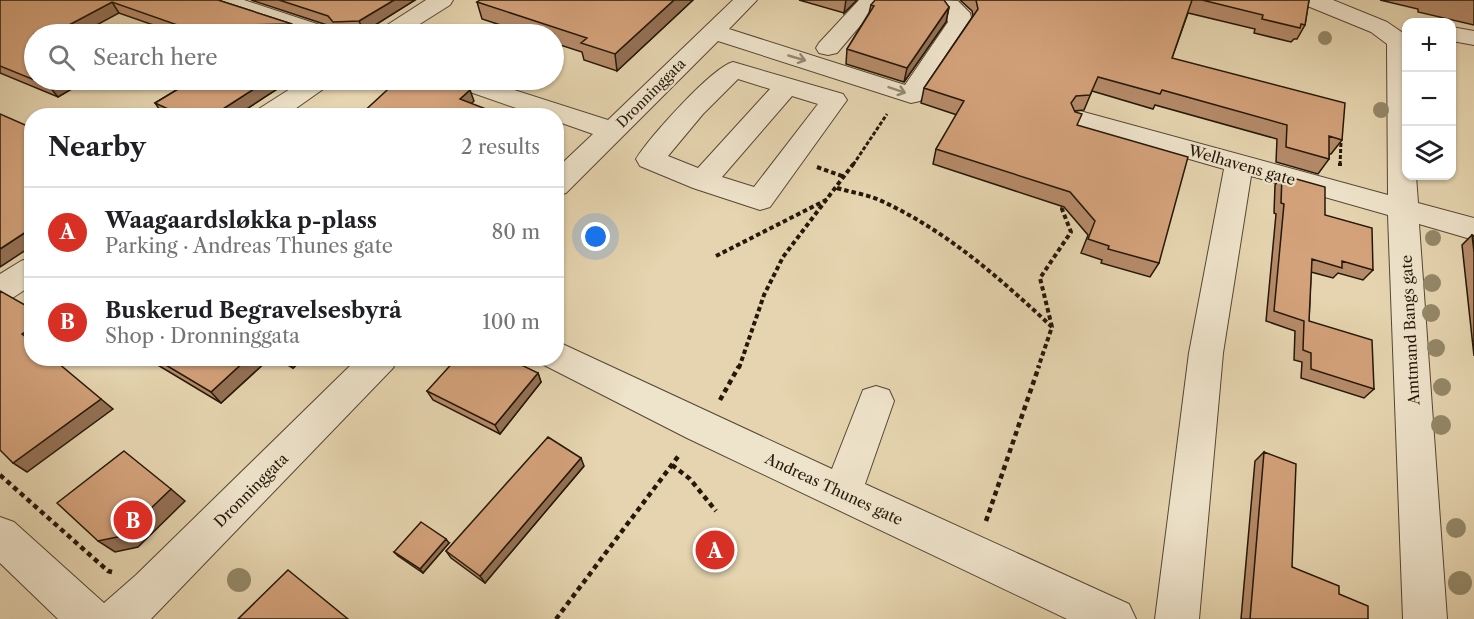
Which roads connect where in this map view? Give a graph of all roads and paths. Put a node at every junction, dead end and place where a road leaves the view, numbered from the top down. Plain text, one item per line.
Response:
1 (220, 0) edge
2 (442, 0) edge
3 (746, 0) edge
4 (871, 0) edge
5 (928, 0) edge
6 (1313, 0) edge
7 (293, 24) edge
8 (405, 24) edge
9 (719, 26) junction
10 (1456, 35) edge
11 (1402, 38) edge
12 (1474, 38) edge
13 (828, 48) junction
14 (847, 63) junction
15 (1403, 72) edge
16 (788, 85) junction
17 (305, 90) edge
18 (489, 90) edge
19 (653, 91) junction
20 (278, 108) edge
21 (544, 108) edge
22 (694, 108) junction
23 (888, 111) dead end
24 (564, 115) edge
25 (1080, 119) edge
26 (613, 131) junction
27 (1239, 165) junction
28 (564, 178) edge
29 (704, 180) junction
30 (837, 188) junction
31 (1067, 199) edge
32 (1403, 210) junction
33 (1474, 229) edge
34 (24, 274) edge
35 (0, 290) edge
36 (1052, 327) junction
37 (564, 359) edge
38 (373, 366) edge
39 (719, 401) dead end
40 (876, 401) dead end
41 (686, 446) dead end
42 (672, 465) junction
43 (0, 475) edge
44 (842, 492) junction
45 (716, 511) dead end
46 (0, 536) edge
47 (975, 553) junction
48 (108, 571) junction
49 (120, 572) dead end
50 (100, 579) dead end
51 (88, 619) edge
52 (119, 619) edge
53 (556, 619) edge
54 (1114, 619) edge
55 (1177, 619) edge
56 (1425, 619) edge

1 - 7 street
2 - 8 street
3 - 9 street, Dronninggata
4 - 13 street
14 -> 5 street
6 - 11 street
9 - 13 street
9 -> 14 street
9 - 19 street, Dronninggata
10 - 12 street
13 - 14 street
15 - 32 street, Amtmand Bangs gate
16 - 22 street
16 - 29 street
16 - 29 street
17 - 20 street
18 - 21 street
19 - 22 street
19 - 26 street, Dronninggata
22 - 29 street
23 - 30 path
24 - 26 street
25 - 27 street, Welhavens gate
26 - 28 street, Dronninggata
27 - 32 street, Welhavens gate
27 - 55 street
30 - 36 path
30 - 39 path
31 - 36 path
32 - 33 street, Welhavens gate
32 - 56 street, Amtmand Bangs gate
34 - 35 street
36 - 47 path
37 - 44 street, Andreas Thunes gate
38 - 52 street, Dronninggata
40 - 44 street
41 - 42 path
42 - 45 path
42 - 53 path
43 - 48 path
44 - 47 street, Andreas Thunes gate
46 - 51 street
47 - 54 street, Andreas Thunes gate
48 - 49 path
48 - 50 path

